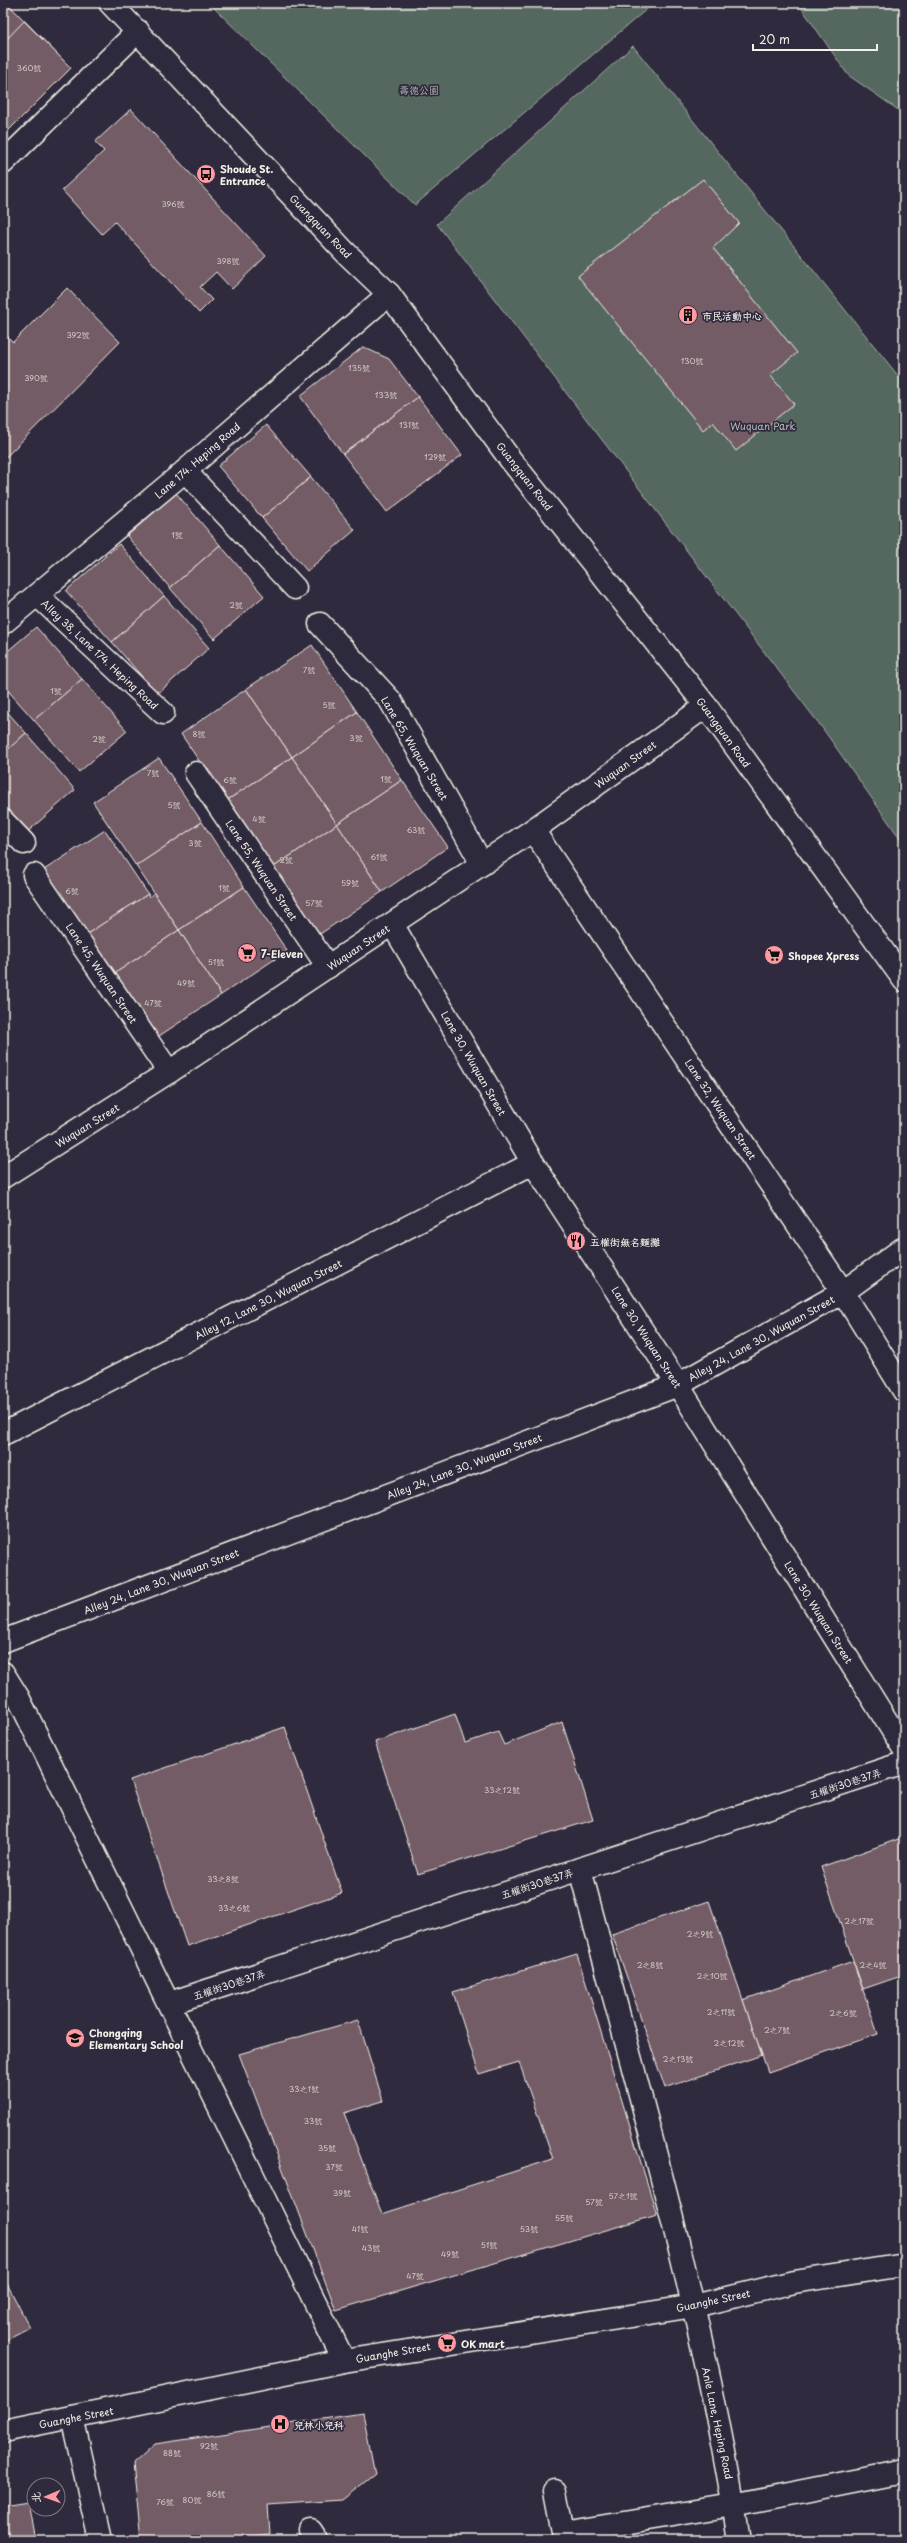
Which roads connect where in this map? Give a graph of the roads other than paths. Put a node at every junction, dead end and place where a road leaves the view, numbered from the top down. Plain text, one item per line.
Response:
1 (110, 3) edge
2 (138, 31) junction
3 (3, 163) edge
4 (389, 294) junction
5 (185, 471) junction
6 (295, 588) dead end
7 (37, 595) junction
8 (3, 623) edge
9 (320, 624) dead end
10 (706, 706) junction
11 (163, 713) dead end
12 (196, 773) dead end
13 (3, 820) edge
14 (533, 830) junction
15 (24, 843) dead end
16 (482, 864) junction
17 (34, 874) dead end
18 (392, 924) junction
19 (328, 967) junction
20 (904, 980) edge
21 (169, 1072) junction
22 (532, 1163) junction
23 (3, 1177) edge
24 (904, 1248) edge
25 (843, 1292) junction
26 (678, 1385) junction
27 (904, 1391) edge
28 (3, 1434) edge
29 (3, 1640) edge
30 (3, 1673) edge
31 (904, 1749) edge
32 (904, 1764) edge
33 (580, 1869) junction
34 (170, 2003) junction
35 (904, 2265) edge
36 (694, 2306) junction
37 (344, 2361) junction
38 (72, 2417) junction
39 (3, 2431) edge
40 (904, 2471) edge
41 (555, 2491) dead end
42 (733, 2505) junction
43 (100, 2540) edge
44 (739, 2540) edge

1 - 2 street, Guangquan Road
2 - 3 street
2 - 4 street, Guangquan Road
4 - 5 street, Lane 174. Heping Road
4 - 10 street, Guangquan Road
5 - 6 street
5 - 7 street, Lane 174. Heping Road
7 - 8 street, Lane 174. Heping Road
7 - 11 street, Alley 38, Lane 174. Heping Road
9 - 16 street, Lane 65, Wuquan Street
10 - 14 street, Wuquan Street
10 - 20 street, Guangquan Road
12 - 19 street, Lane 55, Wuquan Street
13 - 15 street
14 - 16 street, Wuquan Street
14 - 25 street, Lane 32, Wuquan Street
16 - 18 street, Wuquan Street
17 - 21 street, Lane 45, Wuquan Street
18 - 19 street, Wuquan Street
18 - 22 street, Lane 30, Wuquan Street
19 - 21 street, Wuquan Street
21 - 23 street, Wuquan Street
22 - 26 street, Lane 30, Wuquan Street
22 - 28 street, Alley 12, Lane 30, Wuquan Street
24 - 25 street, Alley 24, Lane 30, Wuquan Street
25 - 26 street, Alley 24, Lane 30, Wuquan Street
25 - 27 street, Lane 32, Wuquan Street
26 - 29 street, Alley 24, Lane 30, Wuquan Street
26 - 31 street, Lane 30, Wuquan Street
30 - 34 street
32 - 33 street, 五權街30巷37弄
33 - 34 street, 五權街30巷37弄
33 - 36 street, Anle Lane, Heping Road
34 - 37 street
35 - 36 street, Guanghe Street
36 - 37 street, Guanghe Street
36 - 42 street, Anle Lane, Heping Road
37 - 38 street, Guanghe Street
38 - 39 street, Guanghe Street
38 - 43 street
40 - 42 street
41 - 42 street
42 - 44 street, Anle Lane, Heping Road

